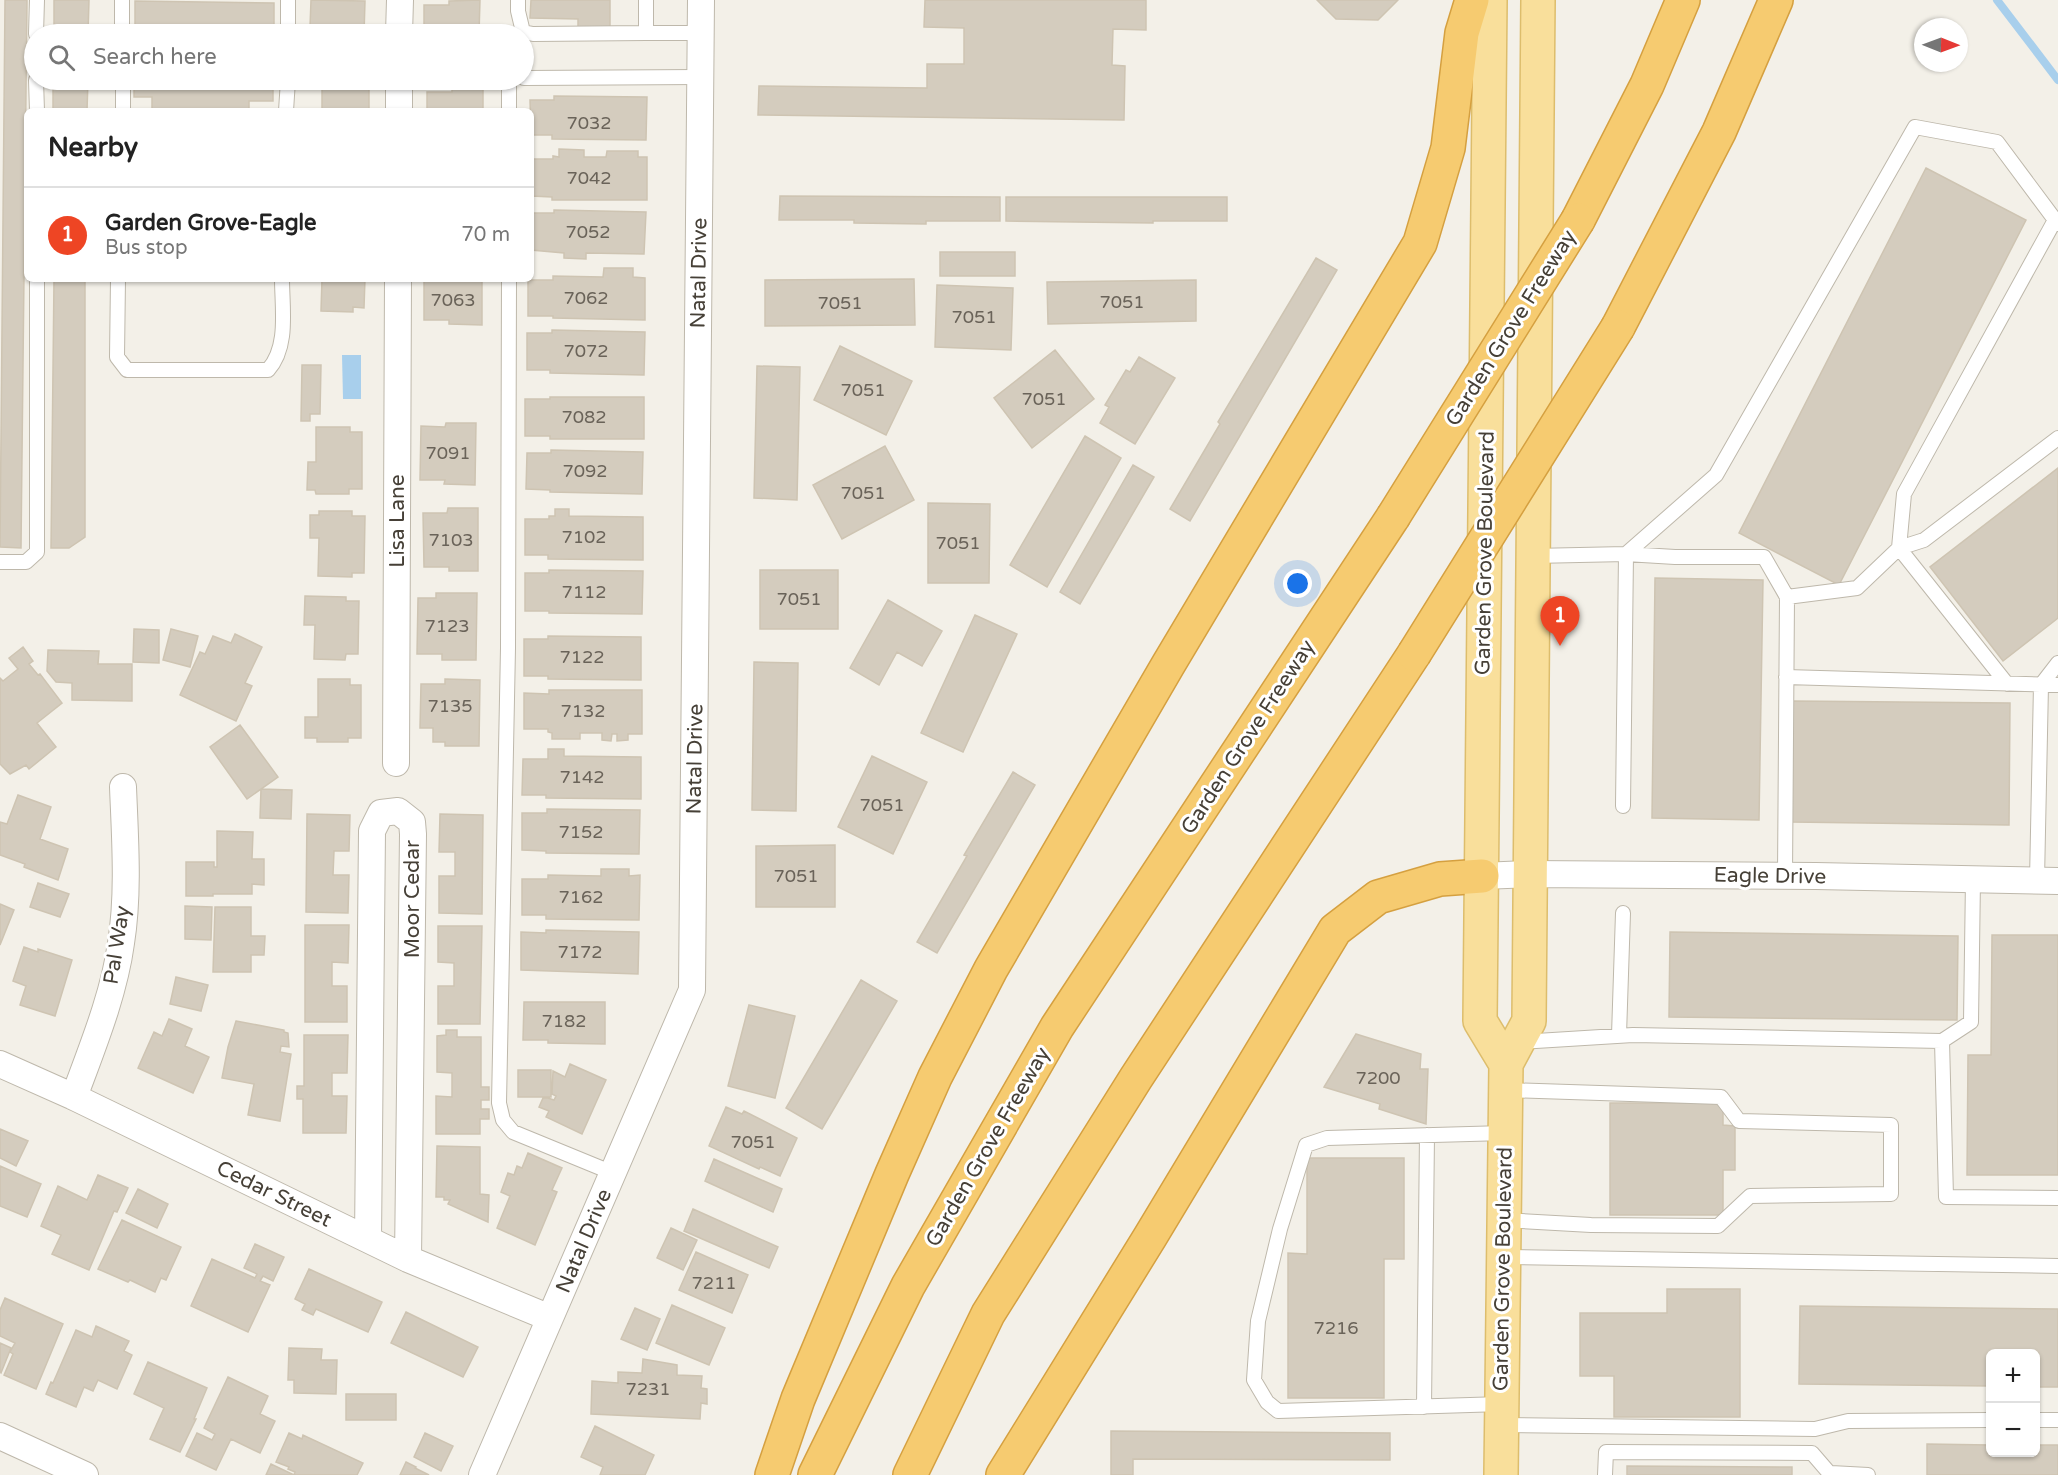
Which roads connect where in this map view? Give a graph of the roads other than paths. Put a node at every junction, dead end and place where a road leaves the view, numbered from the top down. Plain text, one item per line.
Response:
1 (37, 0) edge
2 (122, 0) edge
3 (288, 0) edge
4 (399, 0) edge
5 (518, 0) edge
6 (646, 0) edge
7 (701, 0) edge
8 (1472, 0) edge
9 (1490, 0) edge
10 (1538, 0) edge
11 (1683, 0) edge
12 (1776, 0) edge
13 (36, 24) edge
14 (122, 24) edge
15 (288, 24) edge
16 (399, 24) edge
17 (521, 24) edge
18 (646, 33) junction
19 (702, 33) junction
20 (534, 34) edge
21 (701, 77) junction
22 (534, 78) edge
23 (36, 90) edge
24 (123, 90) edge
25 (287, 90) edge
26 (399, 90) edge
27 (509, 90) edge
28 (36, 108) edge
29 (123, 108) edge
30 (286, 108) edge
31 (399, 108) edge
32 (509, 108) edge
33 (2056, 222) edge
34 (38, 282) edge
35 (118, 282) edge
36 (282, 282) edge
37 (398, 282) edge
38 (509, 282) edge
39 (2058, 438) edge
40 (1899, 548) junction
41 (1626, 554) junction
42 (1533, 556) junction
43 (0, 562) edge
44 (1787, 597) junction
45 (2058, 663) edge
46 (1786, 677) junction
47 (2007, 684) junction
48 (2041, 685) junction
49 (2058, 685) edge
50 (396, 763) dead end
51 (123, 787) dead end
52 (1623, 806) dead end
53 (1529, 874) junction
54 (1482, 876) junction
55 (1785, 876) junction
56 (1972, 879) junction
57 (2047, 880) edge
58 (1623, 913) dead end
59 (1619, 1035) junction
60 (1942, 1041) junction
61 (0, 1064) edge
62 (1510, 1065) junction
63 (74, 1097) junction
64 (1505, 1132) junction
65 (1427, 1135) junction
66 (613, 1173) junction
67 (2058, 1198) edge
68 (1504, 1220) junction
69 (368, 1239) junction
70 (1503, 1257) junction
71 (408, 1259) junction
72 (2058, 1266) edge
73 (550, 1318) junction
74 (1424, 1407) junction
75 (1502, 1415) junction
76 (1986, 1420) edge
77 (2040, 1420) edge
78 (2058, 1420) edge
79 (0, 1436) edge
80 (1831, 1474) edge
81 (85, 1475) edge
82 (482, 1475) edge
83 (772, 1475) edge
84 (815, 1475) edge
85 (910, 1475) edge
86 (1003, 1475) edge
87 (1501, 1475) edge
88 (1605, 1475) edge
89 (1868, 1475) edge

1 - 13 lane
2 - 14 lane
3 - 15 lane
4 - 16 street
5 - 17 lane
6 - 18 lane
7 - 19 street, Natal Drive
8 - 83 highway
9 - 54 main road, Garden Grove Boulevard
10 - 42 main road, Garden Grove Boulevard
11 - 84 highway, Garden Grove Freeway, bridge
12 - 85 highway, bridge
18 - 19 lane
18 - 20 lane
19 - 21 street, Natal Drive
21 - 22 lane
21 - 66 street, Natal Drive
23 - 28 lane
24 - 29 lane
25 - 30 lane
26 - 31 street
27 - 32 lane
33 - 40 lane
33 - 41 lane
34 - 43 lane
35 - 36 lane
37 - 50 street, Lisa Lane
38 - 66 lane
39 - 40 lane
40 - 44 lane
40 - 47 lane
41 - 42 lane
41 - 44 lane
41 - 52 lane
42 - 53 main road, Garden Grove Boulevard
44 - 46 lane
45 - 48 lane
46 - 47 lane
46 - 55 lane
47 - 48 lane
48 - 49 lane
48 - 57 lane
51 - 63 street, Pal Way
53 - 54 street, Eagle Drive
53 - 55 street, Eagle Drive
53 - 62 main road, Garden Grove Boulevard
54 - 62 main road, Garden Grove Boulevard
54 - 86 highway
55 - 56 street, Eagle Drive
56 - 57 street, Eagle Drive
56 - 60 lane
58 - 59 lane
59 - 60 lane
59 - 62 lane
60 - 67 lane
61 - 63 street, Cedar Street
62 - 64 main road, Garden Grove Boulevard
62 - 68 lane
63 - 69 street, Cedar Street
64 - 65 lane
64 - 68 main road, Garden Grove Boulevard
65 - 74 lane
65 - 74 lane
66 - 73 street, Natal Drive
68 - 70 main road, Garden Grove Boulevard
69 - 71 street, Cedar Street
69 - 71 street, Moor Cedar
70 - 72 lane
70 - 75 main road, Garden Grove Boulevard
71 - 73 street, Cedar Street
73 - 82 street, Natal Drive
74 - 75 lane
75 - 76 lane
75 - 87 main road, Garden Grove Boulevard
77 - 78 lane
79 - 81 street
80 - 88 lane
80 - 89 lane

